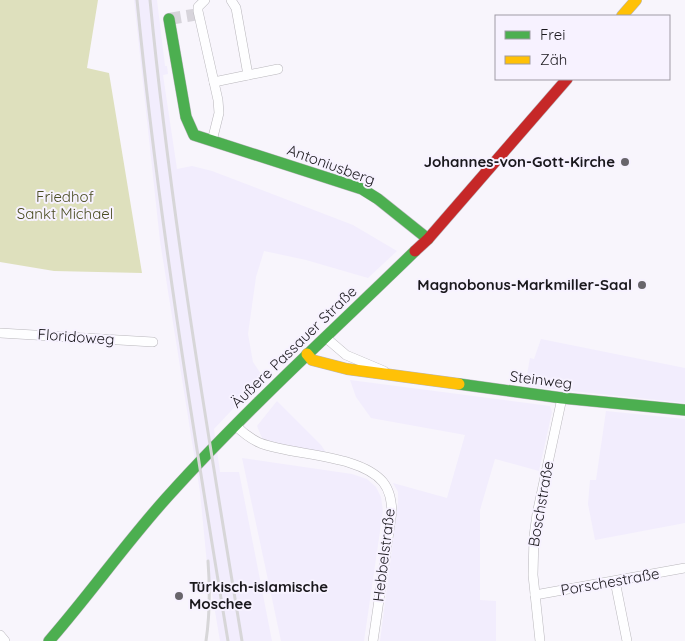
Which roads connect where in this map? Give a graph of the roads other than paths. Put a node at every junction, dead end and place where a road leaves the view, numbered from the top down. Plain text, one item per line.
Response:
1 (205, 0) edge
2 (231, 0) edge
3 (636, 0) edge
4 (623, 15) edge
5 (169, 20) dead end
6 (278, 69) dead end
7 (248, 75) junction
8 (566, 80) edge
9 (214, 82) junction
10 (212, 140) junction
11 (428, 239) junction
12 (0, 333) edge
13 (325, 337) junction
14 (153, 342) dead end
15 (307, 354) junction
16 (394, 374) junction
17 (562, 398) junction
18 (685, 410) edge
19 (235, 425) junction
20 (685, 568) edge
21 (615, 581) junction
22 (535, 595) junction
23 (0, 635) edge
24 (5, 641) edge
25 (49, 641) edge
26 (373, 641) edge
27 (540, 641) edge
28 (627, 641) edge

1 - 9 street
2 - 7 street
3 - 4 main road
5 - 10 main road, Antoniusberg
6 - 7 street
7 - 9 street
8 - 11 main road, Äußere Passauer Straße
9 - 10 street
10 - 11 main road, Antoniusberg
11 - 13 main road, Äußere Passauer Straße
12 - 14 street, Floridoweg
13 - 15 main road, Äußere Passauer Straße
13 - 16 street, Steinweg
15 - 16 main road, Steinweg
15 - 19 main road, Äußere Passauer Straße
16 - 17 main road, Steinweg
17 - 18 main road, Steinweg
17 - 22 street, Boschstraße
19 - 25 main road, Äußere Passauer Straße
19 - 26 street, Hebbelstraße
20 - 21 street, Porschestraße
21 - 22 street, Porschestraße
21 - 28 street
22 - 27 street, Boschstraße
23 - 24 street

